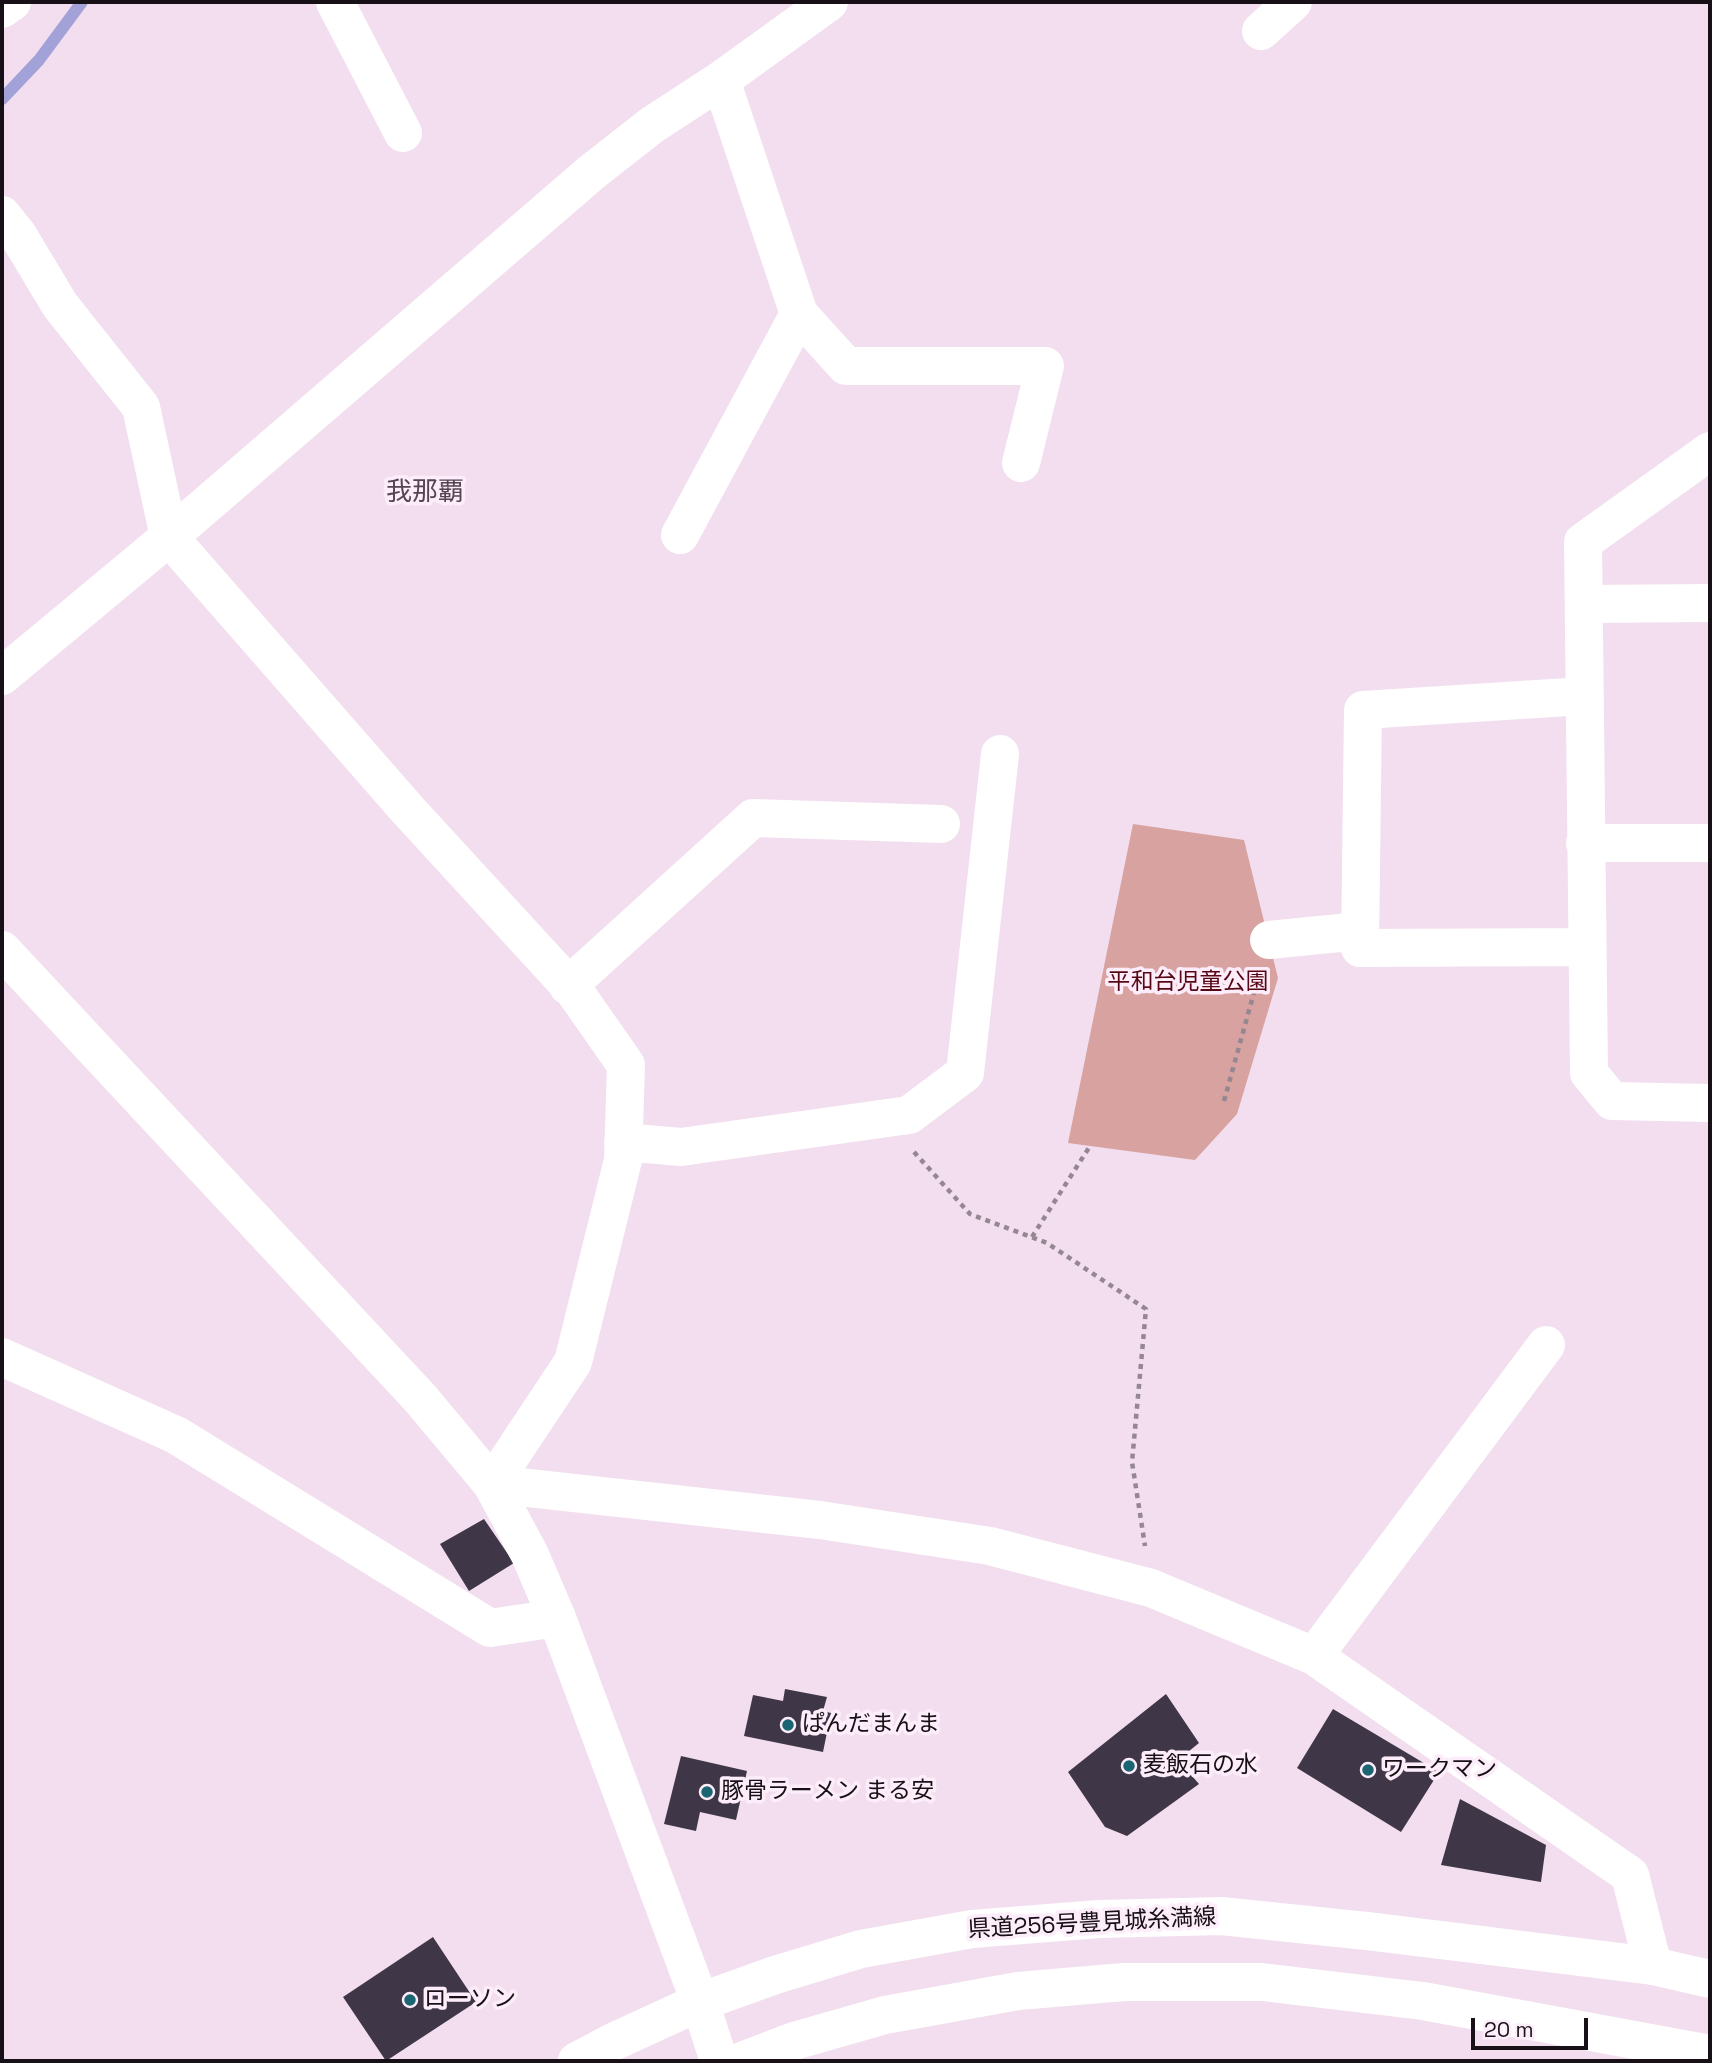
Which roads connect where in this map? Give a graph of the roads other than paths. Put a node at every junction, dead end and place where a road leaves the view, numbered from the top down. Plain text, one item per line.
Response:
1 (12, 2) edge
2 (335, 2) edge
3 (829, 2) edge
4 (1293, 2) edge
5 (2, 9) edge
6 (1261, 31) dead end
7 (721, 80) junction
8 (403, 133) dead end
9 (2, 215) edge
10 (799, 314) junction
11 (1710, 451) edge
12 (1021, 463) dead end
13 (680, 535) dead end
14 (169, 537) junction
15 (1710, 603) edge
16 (1584, 604) junction
17 (2, 676) edge
18 (1584, 696) junction
19 (1000, 754) dead end
20 (942, 824) dead end
21 (1585, 843) junction
22 (1710, 843) edge
23 (1360, 931) junction
24 (1269, 940) road end
25 (1587, 947) junction
26 (2, 950) edge
27 (568, 986) junction
28 (1710, 1103) edge
29 (623, 1142) junction
30 (1546, 1345) dead end
31 (2, 1357) edge
32 (492, 1484) junction
33 (557, 1618) junction
34 (1314, 1656) junction
35 (1653, 1966) junction
36 (1710, 1979) edge
37 (700, 2002) junction
38 (1710, 2054) edge
39 (577, 2061) edge
40 (719, 2061) edge
41 (742, 2061) edge

1 - 5 street
2 - 8 street
3 - 7 street
4 - 6 street
7 - 10 street
7 - 14 street
9 - 14 street
10 - 12 street
10 - 13 street
11 - 16 street
14 - 17 street
14 - 27 street
15 - 16 street
16 - 18 street
18 - 21 street
18 - 23 street
19 - 29 street
20 - 27 street
21 - 22 street
21 - 25 street
23 - 24 street
23 - 25 street
25 - 28 street
26 - 32 street
27 - 29 street
29 - 32 street
30 - 34 street
31 - 33 street
32 - 33 street
32 - 34 street
33 - 37 street
34 - 35 street
35 - 36 street, 県道256号豊見城糸満線
35 - 37 street, 県道256号豊見城糸満線
37 - 39 street, 県道256号豊見城糸満線
37 - 40 street
38 - 41 street

